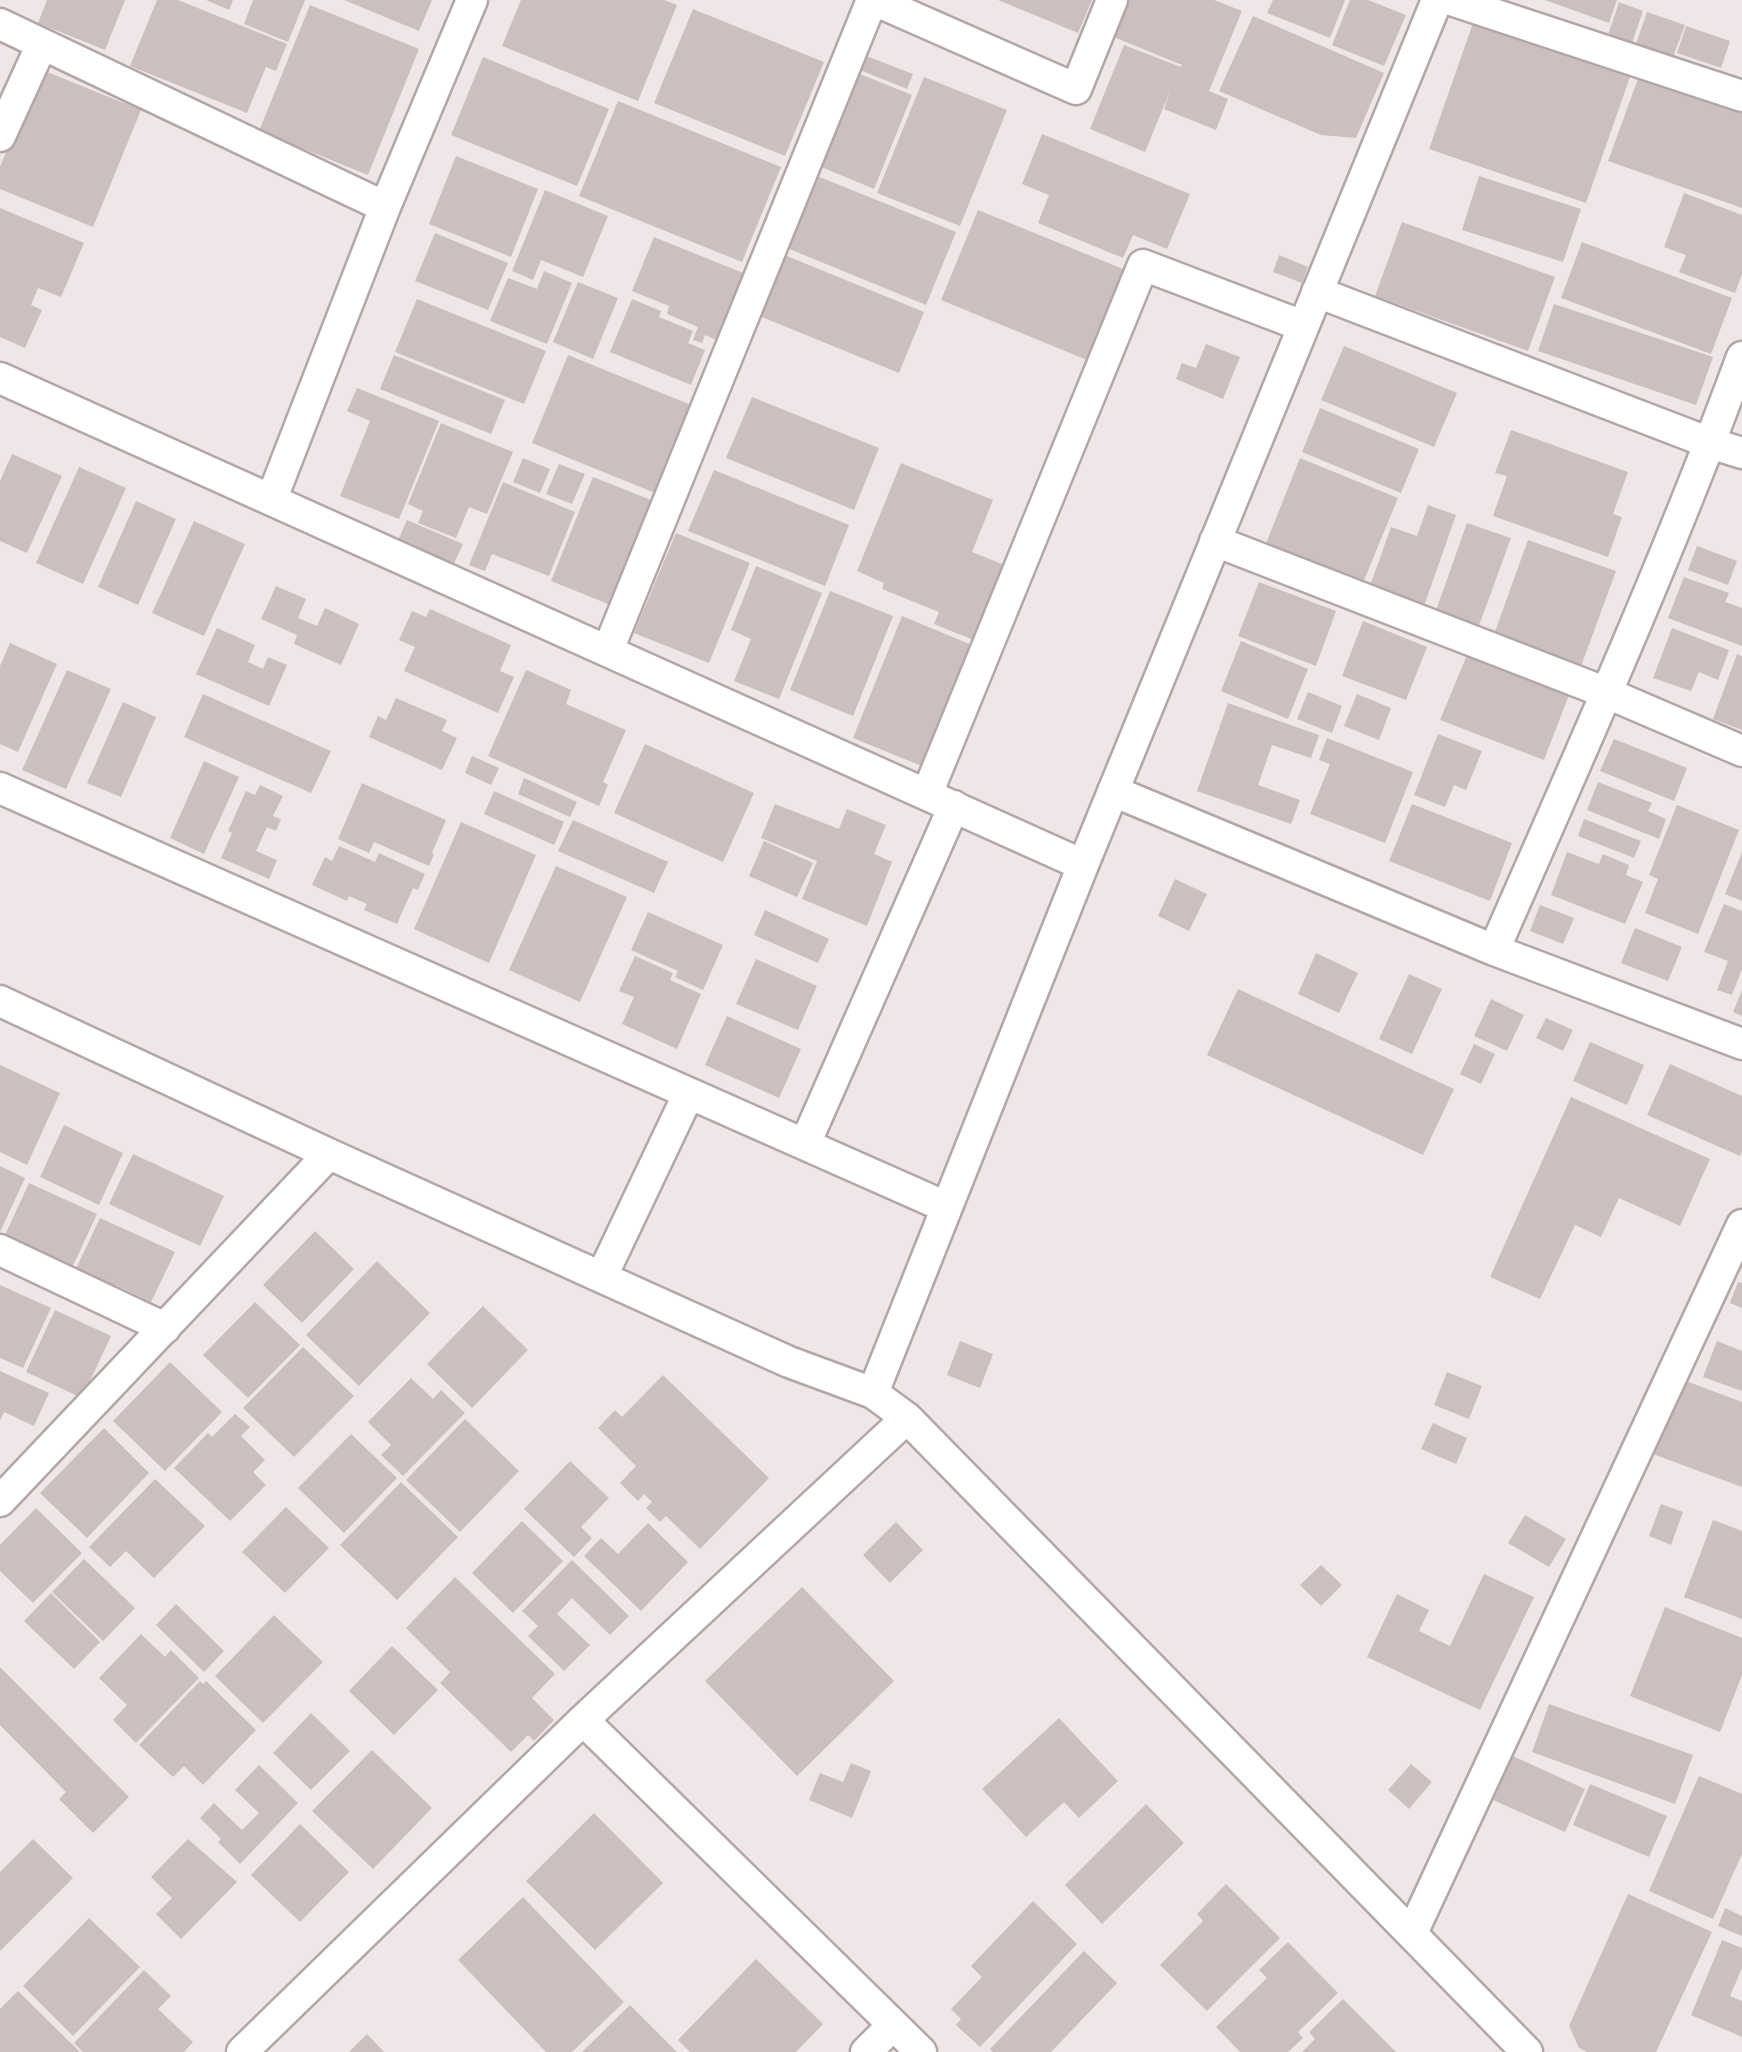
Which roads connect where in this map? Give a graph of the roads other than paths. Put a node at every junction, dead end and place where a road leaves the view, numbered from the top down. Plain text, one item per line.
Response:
1 (472, 0) edge
2 (873, 0) edge
3 (1112, 0) edge
4 (1437, 0) edge
5 (1451, 0) edge
6 (0, 24) edge
7 (42, 44) junction
8 (1742, 96) edge
9 (0, 136) edge
10 (385, 206) junction
11 (1318, 292) junction
12 (1304, 326) junction
13 (1742, 356) edge
14 (0, 378) edge
15 (1710, 443) junction
16 (1742, 452) edge
17 (272, 498) junction
18 (1215, 541) junction
19 (608, 650) junction
20 (1607, 694) junction
21 (1742, 751) edge
22 (0, 788) edge
23 (1113, 790) junction
24 (941, 800) junction
25 (1083, 865) junction
26 (1494, 950) junction
27 (0, 1001) edge
28 (1742, 1044) edge
29 (689, 1093) junction
30 (805, 1144) junction
31 (329, 1154) junction
32 (946, 1207) junction
33 (1742, 1225) edge
34 (0, 1250) edge
35 (1733, 1266) edge
36 (602, 1276) junction
37 (164, 1328) junction
38 (873, 1394) junction
39 (907, 1418) junction
40 (4, 1491) edge
41 (583, 1720) junction
42 (1412, 1932) junction
43 (893, 2025) junction
44 (242, 2052) edge
45 (866, 2052) edge
46 (921, 2052) edge
47 (1528, 2052) edge

1 - 10 street
2 - 3 street
2 - 19 street
4 - 11 street
5 - 8 street
6 - 7 street
7 - 9 street
7 - 10 street
10 - 17 street
11 - 12 street
11 - 15 street
12 - 18 street
12 - 24 street
13 - 15 street
14 - 17 street
15 - 16 street
15 - 20 street
17 - 19 street
18 - 20 street
18 - 23 street
19 - 24 street
20 - 21 street
20 - 26 street
22 - 29 street
23 - 25 street
23 - 26 street
24 - 25 street
24 - 30 street
25 - 32 street
26 - 28 street
27 - 31 street
29 - 30 street
29 - 36 street
30 - 32 street
31 - 36 street
31 - 37 street
32 - 38 street
33 - 35 street
34 - 37 street
35 - 42 street
36 - 38 street
37 - 40 street
38 - 39 street
39 - 41 street
39 - 42 street
41 - 43 street
41 - 44 street
42 - 47 street
43 - 45 street
43 - 46 street

